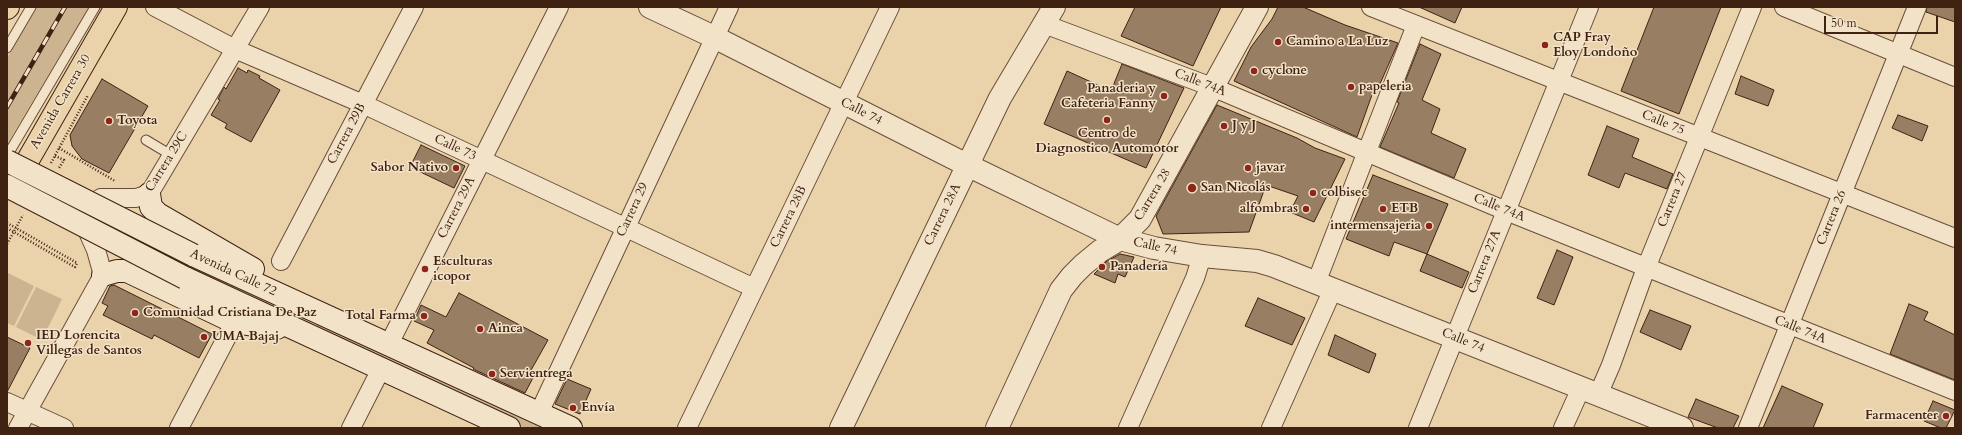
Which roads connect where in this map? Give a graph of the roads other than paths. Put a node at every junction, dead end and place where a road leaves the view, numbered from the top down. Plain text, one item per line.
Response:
1 (31, 7) edge
2 (95, 7) edge
3 (116, 7) edge
4 (260, 7) edge
5 (414, 7) edge
6 (559, 7) edge
7 (650, 7) edge
8 (729, 7) edge
9 (890, 7) edge
10 (1257, 7) edge
11 (1371, 7) edge
12 (1589, 7) edge
13 (1752, 7) edge
14 (1784, 7) edge
15 (1917, 7) edge
16 (165, 10) edge
17 (1049, 15) edge
18 (1416, 25) junction
19 (714, 37) junction
20 (7, 48) edge
21 (235, 49) junction
22 (1898, 54) junction
23 (1955, 77) edge
24 (1559, 81) junction
25 (1212, 87) junction
26 (844, 103) junction
27 (363, 104) junction
28 (1700, 137) junction
29 (146, 140) dead end
30 (1367, 152) junction
31 (171, 155) junction
32 (7, 156) edge
33 (481, 160) junction
34 (7, 161) edge
35 (967, 165) junction
36 (7, 186) edge
37 (1842, 193) junction
38 (149, 194) junction
39 (7, 198) edge
40 (1506, 211) junction
41 (625, 228) junction
42 (1955, 238) edge
43 (1120, 239) junction
44 (1202, 256) junction
45 (281, 261) dead end
46 (1646, 268) junction
47 (103, 275) junction
48 (1324, 286) junction
49 (754, 288) junction
50 (287, 298) junction
51 (1789, 326) junction
52 (230, 330) dead end
53 (296, 330) junction
54 (1454, 338) junction
55 (389, 344) junction
56 (381, 369) junction
57 (1590, 391) junction
58 (1955, 392) edge
59 (7, 402) edge
60 (28, 412) junction
61 (539, 413) junction
62 (18, 428) edge
63 (64, 428) edge
64 (179, 428) edge
65 (351, 428) edge
66 (509, 428) edge
67 (571, 428) edge
68 (687, 428) edge
69 (841, 428) edge
70 (997, 428) edge
71 (1128, 428) edge
72 (1271, 428) edge
73 (1418, 428) edge
74 (1563, 428) edge
75 (1682, 428) edge
76 (1748, 428) edge

1 - 20 lane
2 - 32 lane
3 - 39 highway, Avenida Carrera 30
4 - 21 street, Carrera 29C
5 - 27 street, Carrera 29B
6 - 33 street, Carrera 29A
7 - 19 street, Calle 74
8 - 19 street, Carrera 29
9 - 26 street, Carrera 28B
10 - 25 street, Carrera 28
11 - 18 street, Calle 75
12 - 24 street, Carrera 27A
13 - 28 street, Carrera 27
14 - 22 street
15 - 22 street, Carrera 26
16 - 21 street, Calle 73
17 - 25 street, Calle 74A
17 - 35 street, Carrera 28A
18 - 24 street, Calle 75
18 - 30 street
19 - 26 street, Calle 74
19 - 41 street, Carrera 29
21 - 27 street, Calle 73
21 - 31 street, Carrera 29C
22 - 23 street
22 - 37 street, Carrera 26
24 - 28 street, Calle 75
24 - 40 street, Carrera 27A
25 - 30 street, Calle 74A
25 - 43 street, Carrera 28
26 - 35 street, Calle 74
26 - 49 street, Carrera 28B
27 - 33 street, Calle 73
27 - 45 street, Carrera 29B
28 - 37 street, Calle 75
28 - 46 street, Carrera 27
29 - 31 lane
30 - 40 street, Calle 74A
30 - 48 street
31 - 38 street, Carrera 29C
33 - 41 street, Calle 73
33 - 55 street, Carrera 29A
34 - 50 street, Avenida Calle 72, bridge
35 - 43 street, Calle 74
35 - 69 street, Carrera 28A
36 - 53 street, Avenida Calle 72, bridge
37 - 42 street, Calle 75
37 - 51 street, Carrera 26
38 - 47 street, Carrera 29C
38 - 50 street
40 - 46 street, Calle 74A
40 - 54 street, Carrera 27A
41 - 49 street, Calle 73
41 - 61 street, Carrera 29
43 - 44 street, Calle 74
43 - 70 street, Carrera 28
44 - 48 street, Calle 74
44 - 71 street
46 - 51 street, Calle 74A
46 - 57 street, Carrera 27
47 - 53 street
47 - 60 street
48 - 54 street, Calle 74
48 - 72 street
49 - 68 street, Carrera 28B
50 - 55 street, Avenida Calle 72
51 - 58 street, Calle 74A
51 - 76 street, Carrera 26
52 - 64 street
53 - 56 street, Avenida Calle 72
54 - 57 street, Calle 74
54 - 73 street, Carrera 27A
55 - 61 street, Avenida Calle 72
56 - 65 street
56 - 66 street, Avenida Calle 72
57 - 74 street, Carrera 27
57 - 75 street, Calle 74
59 - 60 street
60 - 62 street
60 - 63 street
61 - 67 street, Avenida Calle 72

